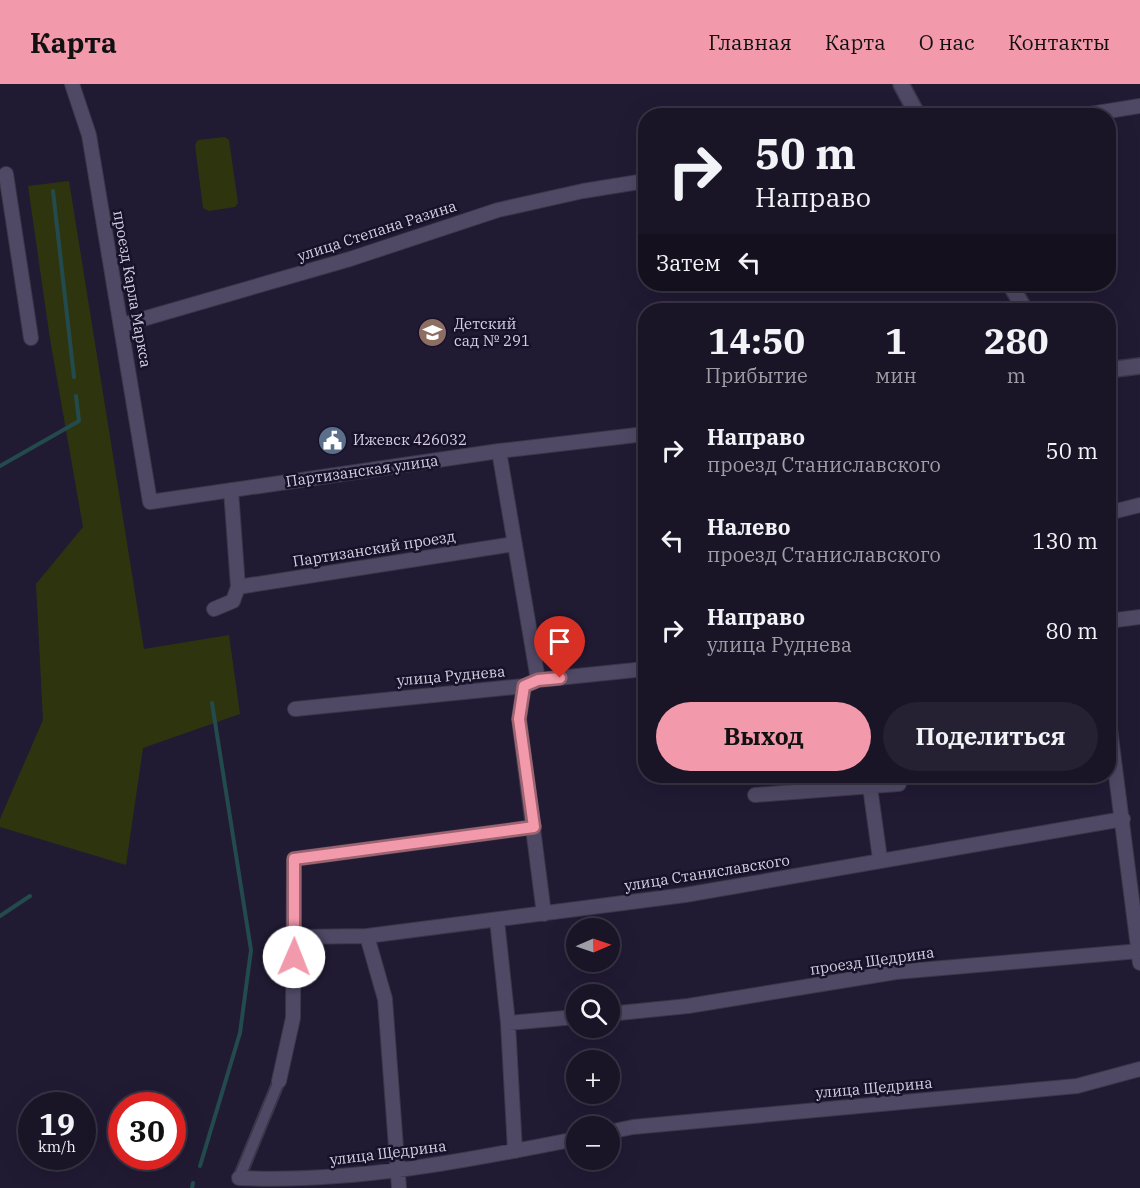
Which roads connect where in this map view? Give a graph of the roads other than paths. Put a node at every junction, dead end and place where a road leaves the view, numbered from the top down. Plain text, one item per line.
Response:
1 (72, 84) edge
2 (901, 84) edge
3 (1140, 106) edge
4 (914, 108) edge
5 (1116, 110) edge
6 (6, 174) dead end
7 (638, 182) edge
8 (122, 325) junction
9 (31, 338) dead end
10 (1140, 366) edge
11 (1116, 369) edge
12 (638, 435) edge
13 (499, 451) junction
14 (231, 490) junction
15 (150, 502) joint
16 (1140, 505) edge
17 (1116, 511) edge
18 (514, 544) junction
19 (238, 587) junction
20 (214, 609) dead end
21 (1140, 617) edge
22 (1116, 620) edge
23 (638, 670) edge
24 (538, 680) junction
25 (524, 686) junction
26 (295, 709) dead end
27 (1116, 770) edge
28 (899, 784) dead end
29 (870, 787) junction
30 (755, 795) dead end
31 (1123, 819) junction
32 (534, 827) junction
33 (1133, 846) edge
34 (880, 860) junction
35 (544, 914) junction
36 (497, 920) junction
37 (367, 936) junction
38 (294, 937) junction
39 (1140, 951) edge
40 (1140, 963) edge
41 (620, 1013) edge
42 (566, 1018) edge
43 (508, 1023) junction
44 (1140, 1069) edge
45 (279, 1081) joint
46 (620, 1130) edge
47 (566, 1141) edge
48 (515, 1151) junction
49 (398, 1171) junction
50 (239, 1178) joint
51 (293, 1184) edge
52 (399, 1188) edge

1 - 8 street, проезд Карла Маркса
2 - 4 street
3 - 5 street
6 - 9 street
7 - 8 street, улица Степана Разина
8 - 15 street, проезд Карла Маркса
10 - 11 street
12 - 13 street, Партизанская улица
13 - 14 street, Партизанская улица
13 - 18 street
14 - 15 street, Партизанская улица
14 - 19 street
16 - 17 street
18 - 19 street, Партизанский проезд
18 - 24 street
19 - 20 street
21 - 22 street
23 - 24 street, улица Руднева
24 - 25 street, улица Руднева
25 - 26 street, улица Руднева
25 - 32 street
27 - 31 street
28 - 29 street
29 - 30 street
29 - 34 street
31 - 33 street
31 - 34 street, улица Станиславского
32 - 35 street
32 - 38 street
33 - 39 street
34 - 35 street, улица Станиславского
35 - 36 street, улица Станиславского
36 - 37 street, улица Станиславского
36 - 43 street
37 - 38 street, улица Станиславского
37 - 49 street
38 - 45 street
39 - 40 street
39 - 41 street, проезд Щедрина
42 - 43 street
43 - 48 street
44 - 46 street, улица Щедрина
45 - 50 street
47 - 48 street, улица Щедрина
48 - 49 street, улица Щедрина
49 - 51 street, улица Щедрина
49 - 52 street
50 - 51 street, улица Щедрина

